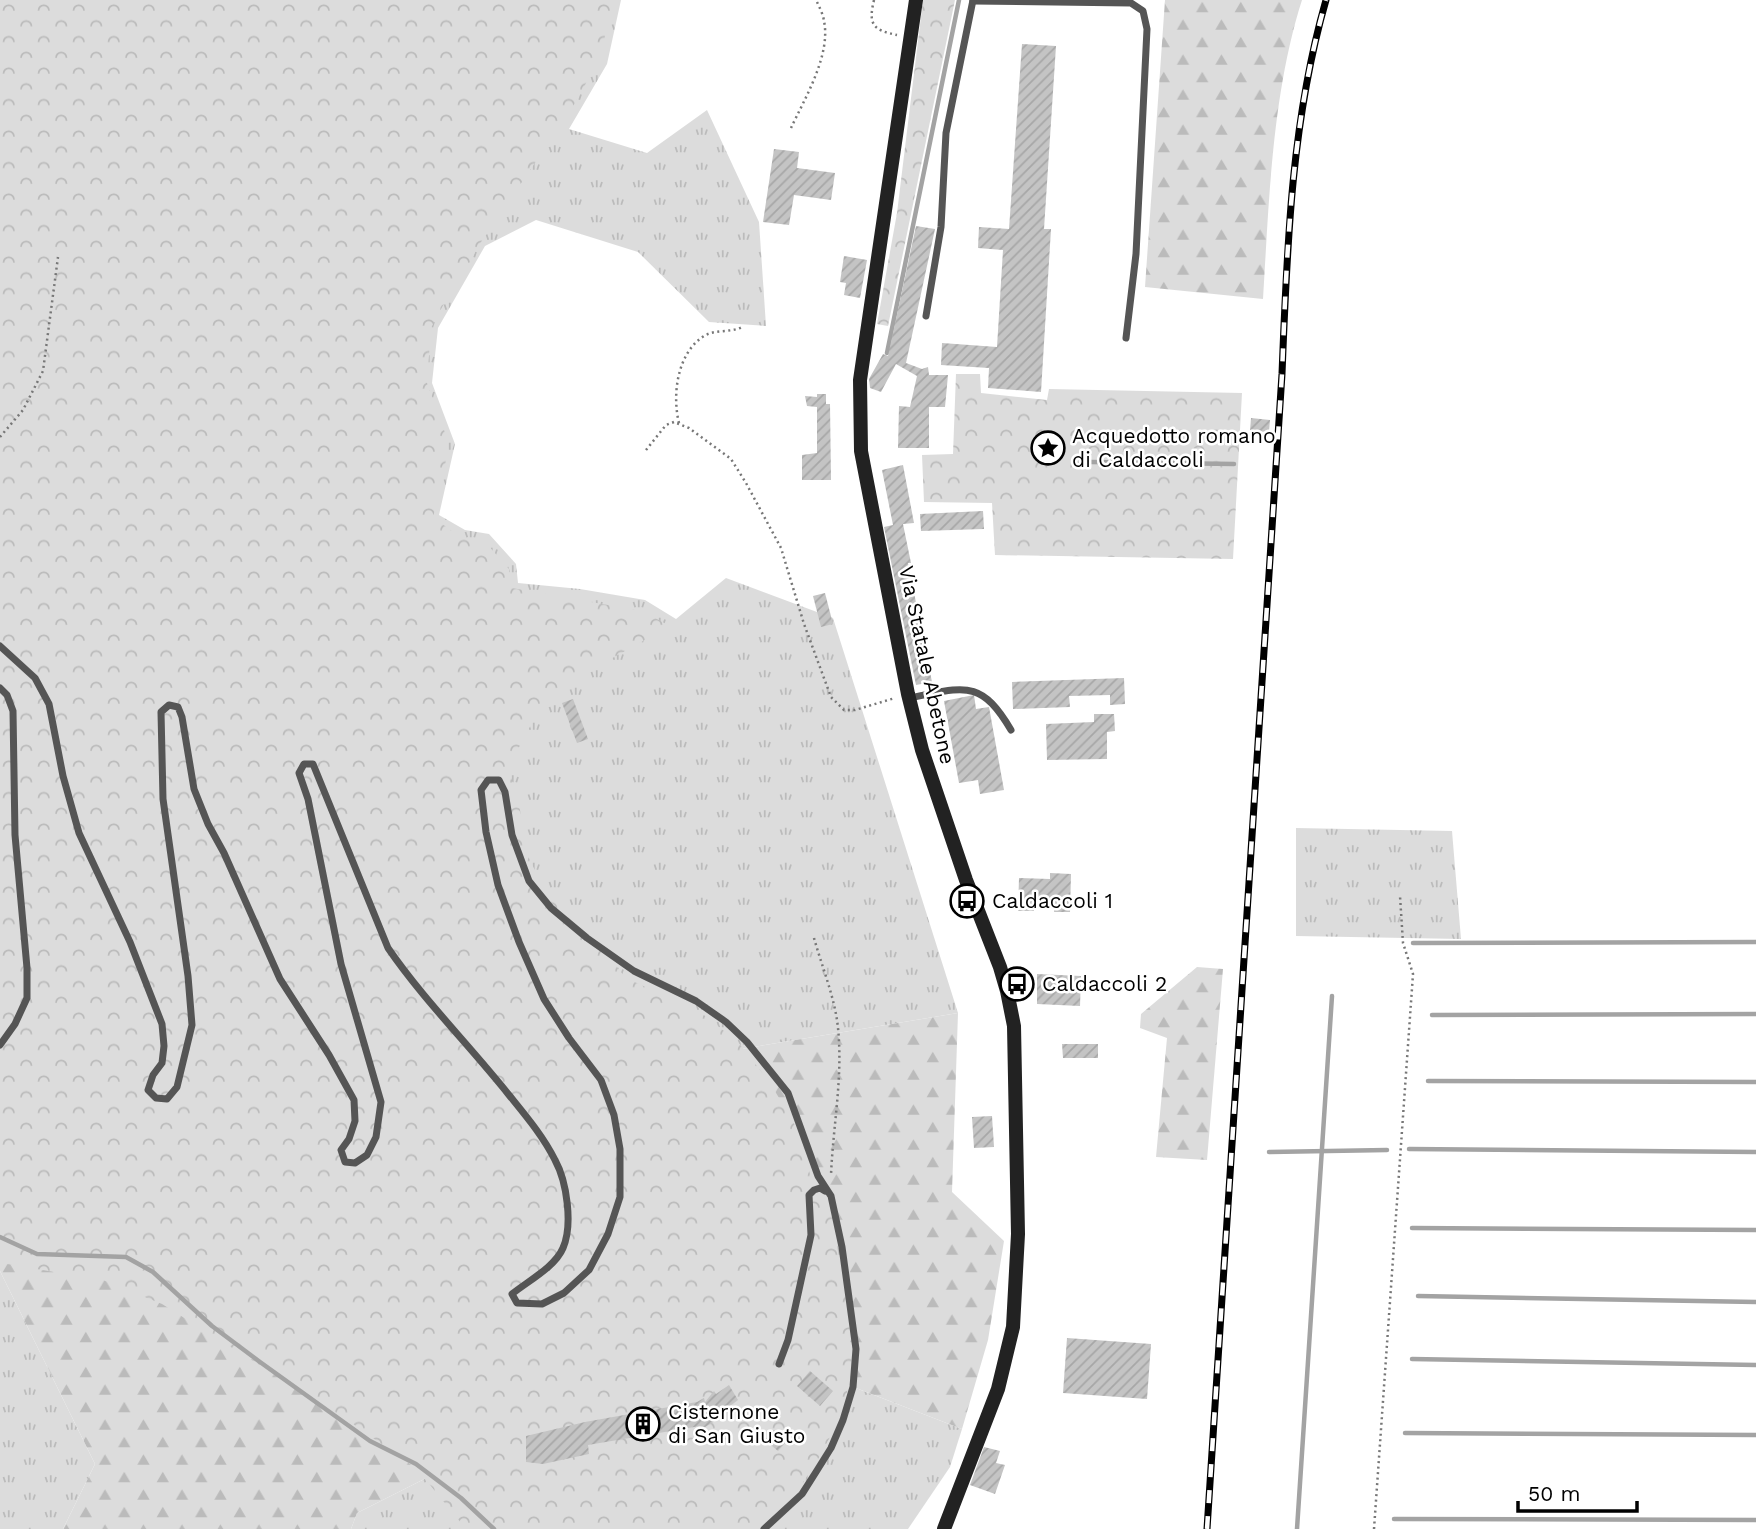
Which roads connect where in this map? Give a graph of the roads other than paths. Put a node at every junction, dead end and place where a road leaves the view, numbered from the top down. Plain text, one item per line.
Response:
1 (916, 0) edge
2 (973, 1) edge
3 (926, 316) dead end
4 (1126, 338) dead end
5 (0, 646) edge
6 (0, 688) edge
7 (908, 696) junction
8 (1011, 730) dead end
9 (2, 1041) edge
10 (831, 1196) junction
11 (779, 1364) dead end
12 (764, 1529) edge
13 (944, 1529) edge

1 - 7 main road, Via Statale Abetone
2 - 3 lane
2 - 4 lane
5 - 10 lane
6 - 9 lane
7 - 8 lane
7 - 13 main road, Via Statale Abetone
10 - 11 lane
10 - 12 lane

